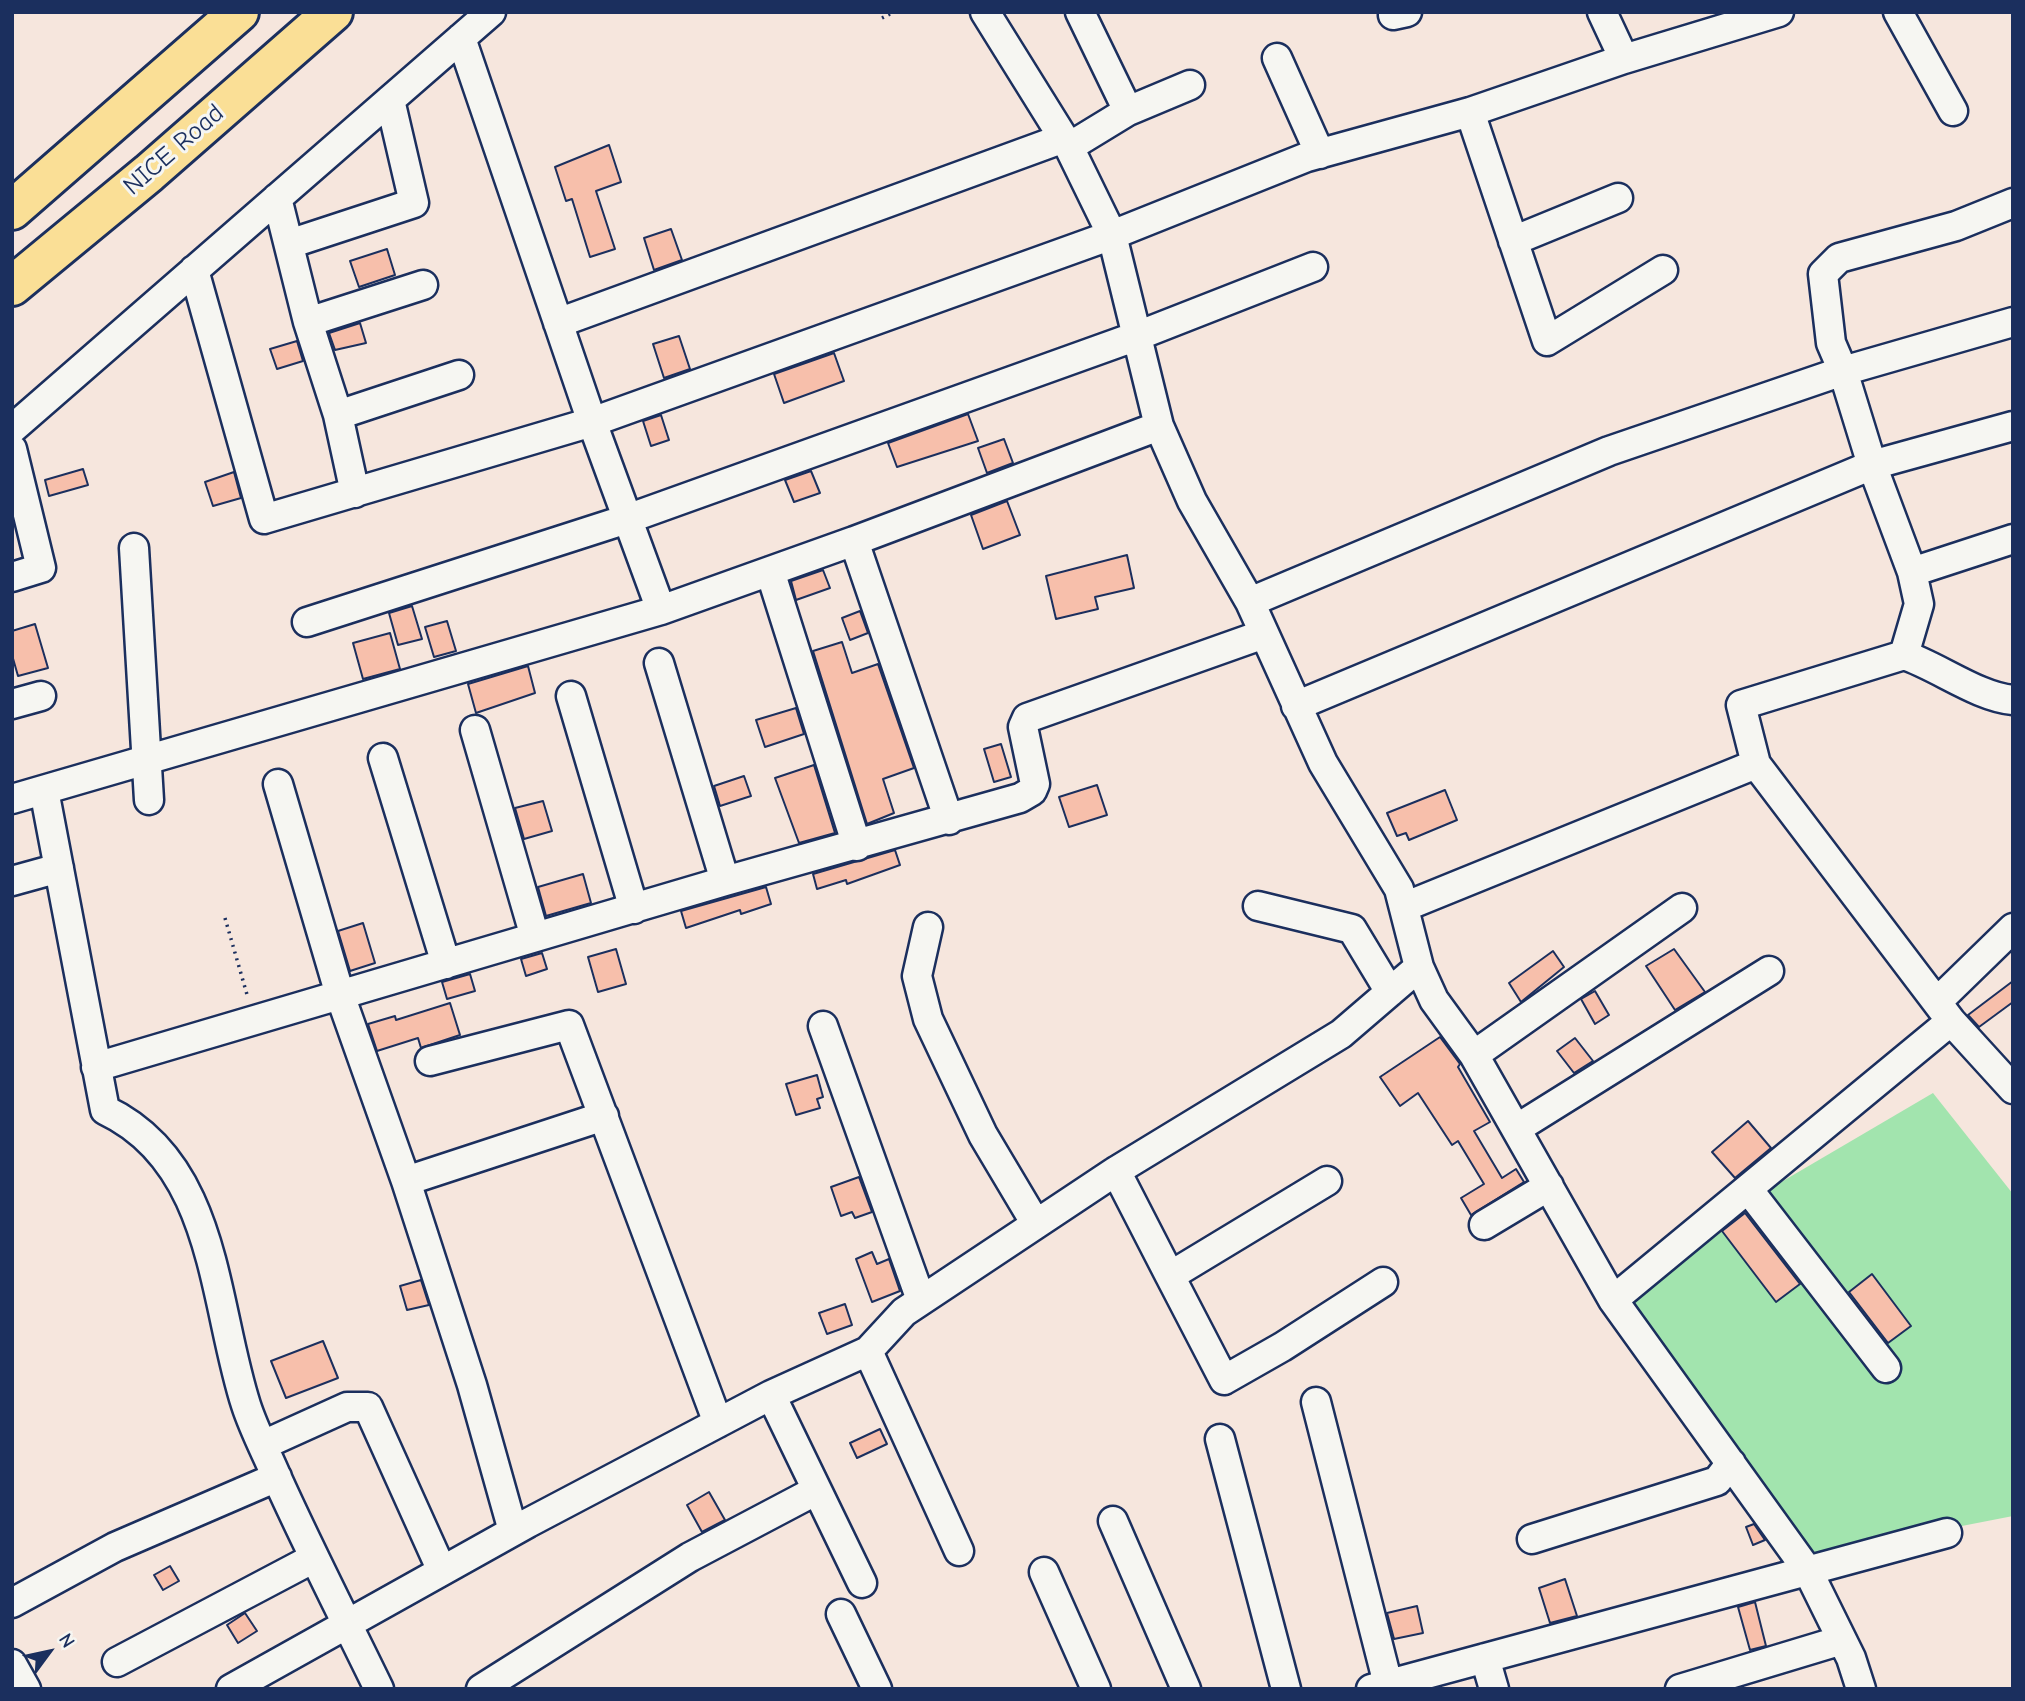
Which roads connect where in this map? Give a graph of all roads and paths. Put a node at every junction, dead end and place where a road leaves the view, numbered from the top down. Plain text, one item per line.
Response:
1 (239, 12) edge
2 (333, 12) edge
3 (491, 12) edge
4 (894, 12) edge
5 (985, 12) edge
6 (1080, 12) edge
7 (1602, 12) edge
8 (1779, 12) edge
9 (1898, 12) edge
10 (882, 18) dead end
11 (461, 38) junction
12 (1277, 58) dead end
13 (1625, 59) junction
14 (1190, 85) dead end
15 (390, 100) junction
16 (1128, 111) junction
17 (1953, 111) dead end
18 (1470, 112) junction
19 (1067, 143) junction
20 (1320, 153) junction
21 (277, 198) junction
22 (1618, 198) dead end
23 (2013, 203) edge
24 (12, 210) edge
25 (1112, 235) junction
26 (1513, 241) junction
27 (289, 243) junction
28 (1313, 267) dead end
29 (194, 270) junction
30 (1663, 271) dead end
31 (423, 285) dead end
32 (12, 286) edge
33 (308, 321) junction
34 (2013, 322) edge
35 (558, 323) junction
36 (1137, 336) junction
37 (1843, 371) junction
38 (459, 375) dead end
39 (338, 415) junction
40 (592, 422) junction
41 (1158, 426) junction
42 (2013, 426) edge
43 (12, 429) edge
44 (12, 449) edge
45 (1872, 464) junction
46 (355, 493) junction
47 (627, 519) junction
48 (2013, 539) edge
49 (854, 541) junction
50 (134, 548) dead end
51 (770, 571) junction
52 (1912, 572) junction
53 (12, 577) edge
54 (1250, 602) junction
55 (661, 610) junction
56 (307, 622) dead end
57 (1264, 634) junction
58 (1904, 654) junction
59 (659, 663) dead end
60 (41, 696) dead end
61 (570, 696) dead end
62 (2013, 700) edge
63 (12, 704) edge
64 (1296, 706) junction
65 (475, 730) dead end
66 (383, 758) dead end
67 (146, 762) junction
68 (1756, 764) junction
69 (278, 784) dead end
70 (44, 790) junction
71 (12, 799) edge
72 (149, 800) dead end
73 (949, 820) junction
74 (857, 846) junction
75 (59, 868) junction
76 (12, 881) edge
77 (725, 881) junction
78 (1258, 906) dead end
79 (1404, 907) junction
80 (1682, 908) dead end
81 (634, 909) junction
82 (225, 918) dead end
83 (928, 927) dead end
84 (2013, 928) edge
85 (536, 937) junction
86 (446, 964) junction
87 (1419, 967) junction
88 (1769, 971) dead end
89 (1390, 992) junction
90 (340, 995) junction
91 (1944, 1012) junction
92 (255, 1020) junction
93 (823, 1026) dead end
94 (1474, 1055) junction
95 (430, 1061) dead end
96 (96, 1067) junction
97 (2011, 1084) edge
98 (604, 1116) junction
99 (1516, 1129) junction
100 (1116, 1171) junction
101 (406, 1181) junction
102 (1326, 1181) dead end
103 (1549, 1186) junction
104 (1748, 1189) junction
105 (1036, 1224) junction
106 (1485, 1225) dead end
107 (1170, 1276) junction
108 (1383, 1282) dead end
109 (921, 1300) junction
110 (1613, 1300) junction
111 (869, 1351) junction
112 (1886, 1368) dead end
113 (771, 1395) junction
114 (1316, 1402) dead end
115 (718, 1423) junction
116 (1220, 1439) dead end
117 (263, 1445) junction
118 (1731, 1463) junction
119 (277, 1477) junction
120 (817, 1490) junction
121 (1114, 1521) dead end
122 (513, 1531) junction
123 (1947, 1533) dead end
124 (1532, 1539) dead end
125 (959, 1551) dead end
126 (314, 1558) junction
127 (1808, 1570) junction
128 (442, 1571) junction
129 (1044, 1572) dead end
130 (862, 1583) dead end
131 (12, 1603) edge
132 (841, 1614) dead end
133 (347, 1623) junction
134 (1842, 1640) junction
135 (1485, 1658) junction
136 (117, 1662) dead end
137 (12, 1664) edge
138 (1379, 1686) edge
139 (26, 1689) edge
140 (231, 1689) edge
141 (379, 1689) edge
142 (481, 1689) edge
143 (877, 1689) edge
144 (1096, 1689) edge
145 (1186, 1689) edge
146 (1286, 1689) edge
147 (1494, 1689) edge
148 (1680, 1689) edge
149 (1861, 1689) edge

1 - 24 highway
2 - 32 highway, NICE Road
3 - 11 street
4 - 10 path
5 - 19 street
6 - 16 street
7 - 13 street
8 - 13 street
9 - 17 street
11 - 15 street
11 - 35 street
12 - 20 street
13 - 18 street
14 - 16 street
15 - 21 street
15 - 27 street
16 - 19 street
18 - 20 street
18 - 26 street
19 - 25 street
19 - 35 street
20 - 25 street
21 - 27 street
21 - 29 street
22 - 26 street
23 - 37 street
25 - 36 street
25 - 40 street
26 - 30 street
27 - 33 street
28 - 36 street
29 - 43 street
29 - 46 street
31 - 33 street
33 - 39 street
34 - 37 street
35 - 40 street
36 - 41 street
36 - 47 street
37 - 45 street
37 - 54 street
38 - 39 street
39 - 46 street
40 - 46 street
40 - 47 street
41 - 49 street
41 - 54 street
42 - 45 street
44 - 53 street
45 - 52 street
45 - 64 street
47 - 55 street
47 - 56 street
48 - 52 street
49 - 51 street
49 - 73 street
50 - 67 street
51 - 55 street
51 - 74 street
52 - 58 street
54 - 57 street
55 - 67 street
57 - 64 street
57 - 73 street
58 - 62 street
58 - 68 street
59 - 77 street
60 - 63 street
61 - 81 street
64 - 79 street
65 - 85 street
66 - 86 street
67 - 70 street
67 - 72 street
68 - 79 street
68 - 91 street
69 - 90 street
70 - 71 street
70 - 75 street
73 - 74 street
74 - 77 street
75 - 76 street
75 - 96 street
77 - 81 street
78 - 89 street
79 - 87 street
80 - 94 street
81 - 85 street
82 - 92 path
83 - 105 street
84 - 91 street
85 - 86 street
86 - 90 street
87 - 89 street
87 - 94 street
88 - 99 street
89 - 100 street
90 - 92 street
90 - 101 street
91 - 97 street
91 - 104 street
92 - 96 street
93 - 109 street
94 - 99 street
95 - 98 street
96 - 117 street
98 - 101 street
98 - 115 street
99 - 103 street
100 - 105 street
100 - 107 street
101 - 122 street
102 - 107 street
103 - 106 street
103 - 110 street
104 - 110 street
104 - 112 street
105 - 109 street
107 - 108 street
109 - 111 street
110 - 118 street
111 - 113 street
111 - 125 street
113 - 115 street
113 - 120 street
114 - 138 street
115 - 122 street
116 - 146 street
117 - 119 street
117 - 128 street
118 - 124 street
118 - 127 street
119 - 126 street
119 - 131 street
120 - 130 street
120 - 142 street
121 - 145 street
122 - 128 street
123 - 127 street
126 - 133 street
126 - 136 street
127 - 134 street
127 - 135 street
128 - 133 street
129 - 144 street
132 - 143 street
133 - 140 street
133 - 141 street
134 - 148 street
134 - 149 street
135 - 138 street
135 - 147 street
137 - 139 street

